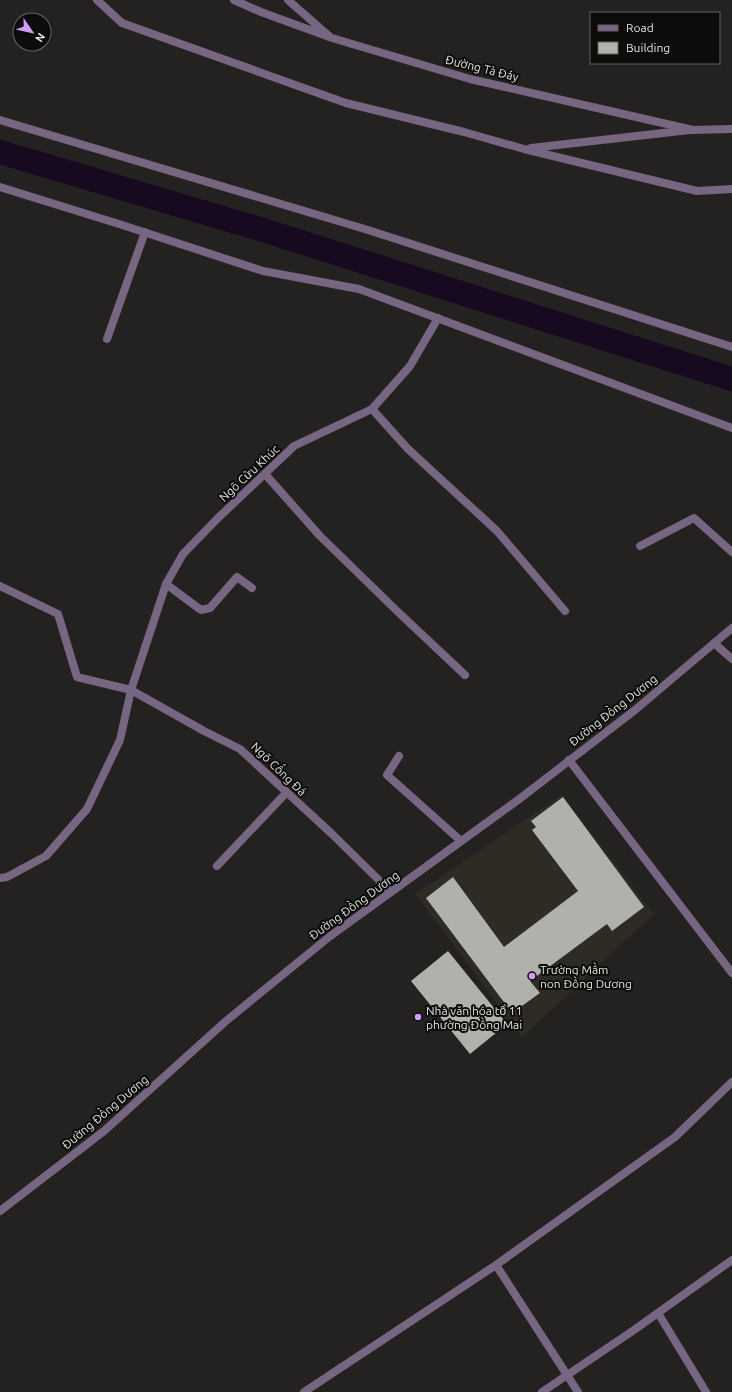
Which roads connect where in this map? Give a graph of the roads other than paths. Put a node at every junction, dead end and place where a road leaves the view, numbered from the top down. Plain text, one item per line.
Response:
1 (98, 0) edge
2 (234, 0) edge
3 (288, 0) edge
4 (332, 38) junction
5 (0, 120) edge
6 (732, 129) edge
7 (693, 130) junction
8 (524, 149) junction
9 (0, 187) edge
10 (732, 189) edge
11 (145, 232) junction
12 (438, 318) junction
13 (107, 339) dead end
14 (732, 348) edge
15 (372, 409) junction
16 (732, 428) edge
17 (266, 474) junction
18 (640, 546) dead end
19 (732, 552) edge
20 (166, 584) junction
21 (0, 586) edge
22 (252, 588) dead end
23 (565, 611) dead end
24 (732, 628) edge
25 (714, 644) junction
26 (732, 659) edge
27 (465, 675) dead end
28 (131, 690) junction
29 (399, 756) dead end
30 (569, 760) junction
31 (286, 793) junction
32 (462, 841) junction
33 (216, 866) dead end
34 (0, 878) edge
35 (391, 892) junction
36 (732, 973) edge
37 (732, 1082) edge
38 (0, 1211) edge
39 (732, 1260) edge
40 (496, 1265) junction
41 (658, 1313) junction
42 (567, 1376) junction
43 (304, 1392) edge
44 (542, 1392) edge
45 (578, 1392) edge
46 (706, 1392) edge

1 - 8 street
2 - 4 street, Đường Tà Đáy
3 - 4 street
4 - 7 street, Đường Tà Đáy
5 - 14 street
6 - 7 street, Đường Tà Đáy
7 - 8 street
8 - 10 street
9 - 11 street
11 - 12 street
11 - 13 street
12 - 15 street, Ngõ Cửu Khúc
12 - 16 street
15 - 17 street, Ngõ Cửu Khúc
15 - 23 street
17 - 20 street, Ngõ Cửu Khúc
17 - 27 street
18 - 19 street
20 - 22 street
20 - 28 street, Ngõ Cửu Khúc
21 - 28 street, Ngõ Cống Đá
24 - 25 street, Đường Đồng Dương
25 - 26 street
25 - 30 street, Đường Đồng Dương
28 - 31 street, Ngõ Cống Đá
28 - 34 street, Ngõ Cửu Khúc
29 - 32 street
30 - 32 street, Đường Đồng Dương
30 - 36 street
31 - 33 street
31 - 35 street, Ngõ Cống Đá
32 - 35 street, Đường Đồng Dương
35 - 38 street, Đường Đồng Dương
37 - 40 street
39 - 41 street
40 - 42 street
40 - 43 street
41 - 42 street
41 - 46 street
42 - 44 street
42 - 45 street

